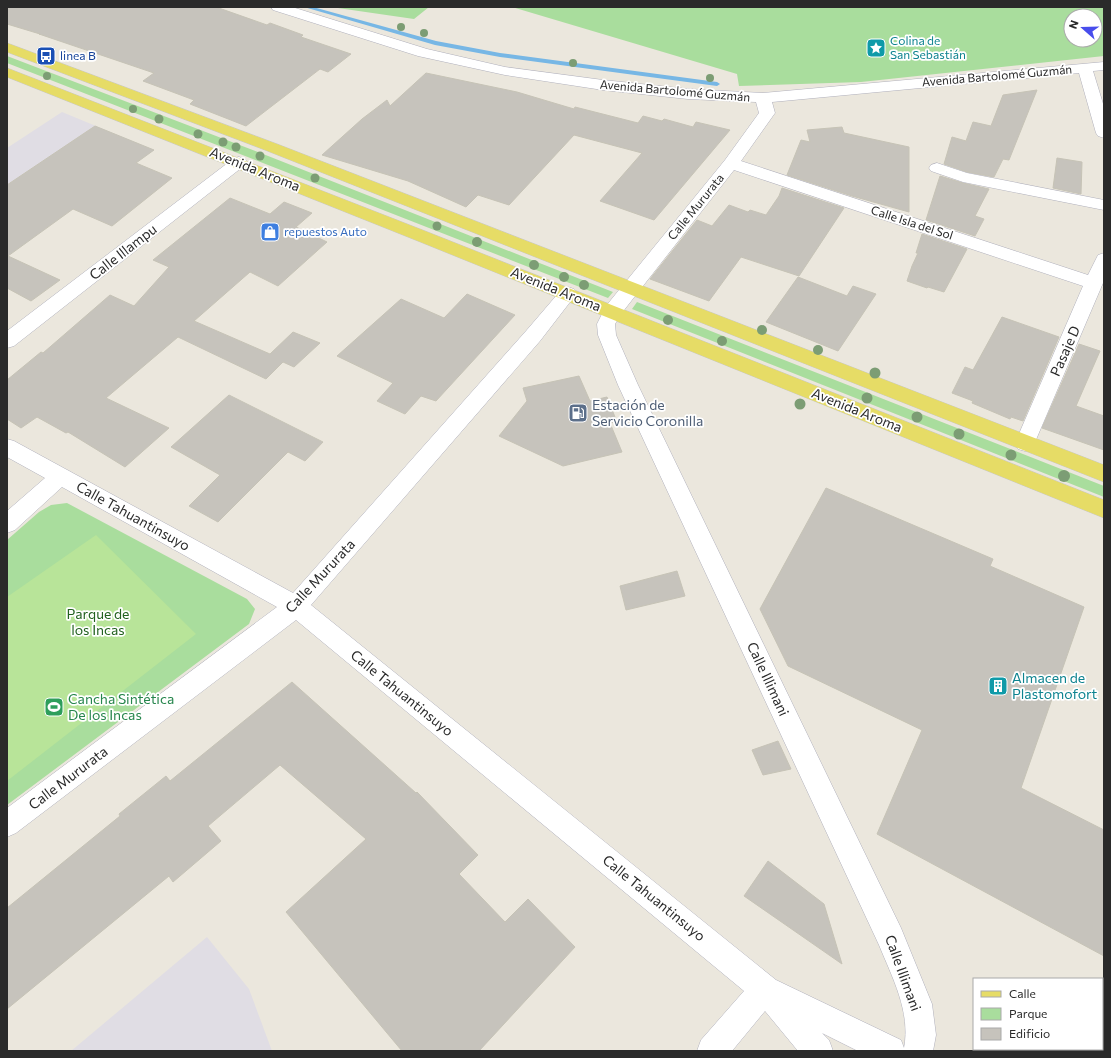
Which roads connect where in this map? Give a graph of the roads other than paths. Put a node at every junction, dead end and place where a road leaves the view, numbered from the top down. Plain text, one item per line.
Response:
1 (278, 7) edge
2 (7, 47) edge
3 (1104, 66) edge
4 (1085, 68) junction
5 (7, 72) edge
6 (763, 98) junction
7 (1104, 133) edge
8 (239, 162) junction
9 (731, 163) junction
10 (937, 168) dead end
11 (1104, 205) edge
12 (1100, 274) edge
13 (631, 288) junction
14 (568, 293) junction
15 (613, 311) junction
16 (7, 341) edge
17 (1025, 443) junction
18 (7, 447) edge
19 (1104, 474) edge
20 (61, 476) junction
21 (1104, 509) edge
22 (7, 524) edge
23 (296, 606) junction
24 (7, 824) edge
25 (765, 989) junction
26 (712, 1051) edge
27 (818, 1051) edge
28 (890, 1051) edge
29 (918, 1051) edge

1 - 6 street, Avenida Bartolomé Guzmán
2 - 13 main road, Avenida Aroma
3 - 4 street, Avenida Bartolomé Guzmán
4 - 6 street, Avenida Bartolomé Guzmán
4 - 7 street
5 - 8 main road, Avenida Aroma
6 - 9 street, Calle Mururata
8 - 14 main road, Avenida Aroma
8 - 16 street, Calle Illampu
9 - 12 street, Calle Isla del Sol
9 - 13 street, Calle Mururata
10 - 11 street
12 - 17 street, Pasaje D
13 - 15 street, Calle Mururata
13 - 17 main road, Avenida Aroma
14 - 15 main road, Avenida Aroma
14 - 23 street, Calle Mururata
15 - 21 main road, Avenida Aroma
15 - 29 street, Calle Illimani
17 - 19 main road, Avenida Aroma
18 - 20 street, Calle Tahuantinsuyo
20 - 22 street
20 - 23 street, Calle Tahuantinsuyo
23 - 24 street, Calle Mururata
23 - 25 street, Calle Tahuantinsuyo
25 - 26 street
25 - 27 street, Calle Tahuantinsuyo
25 - 28 street, Calle Tahuantinsuyo

